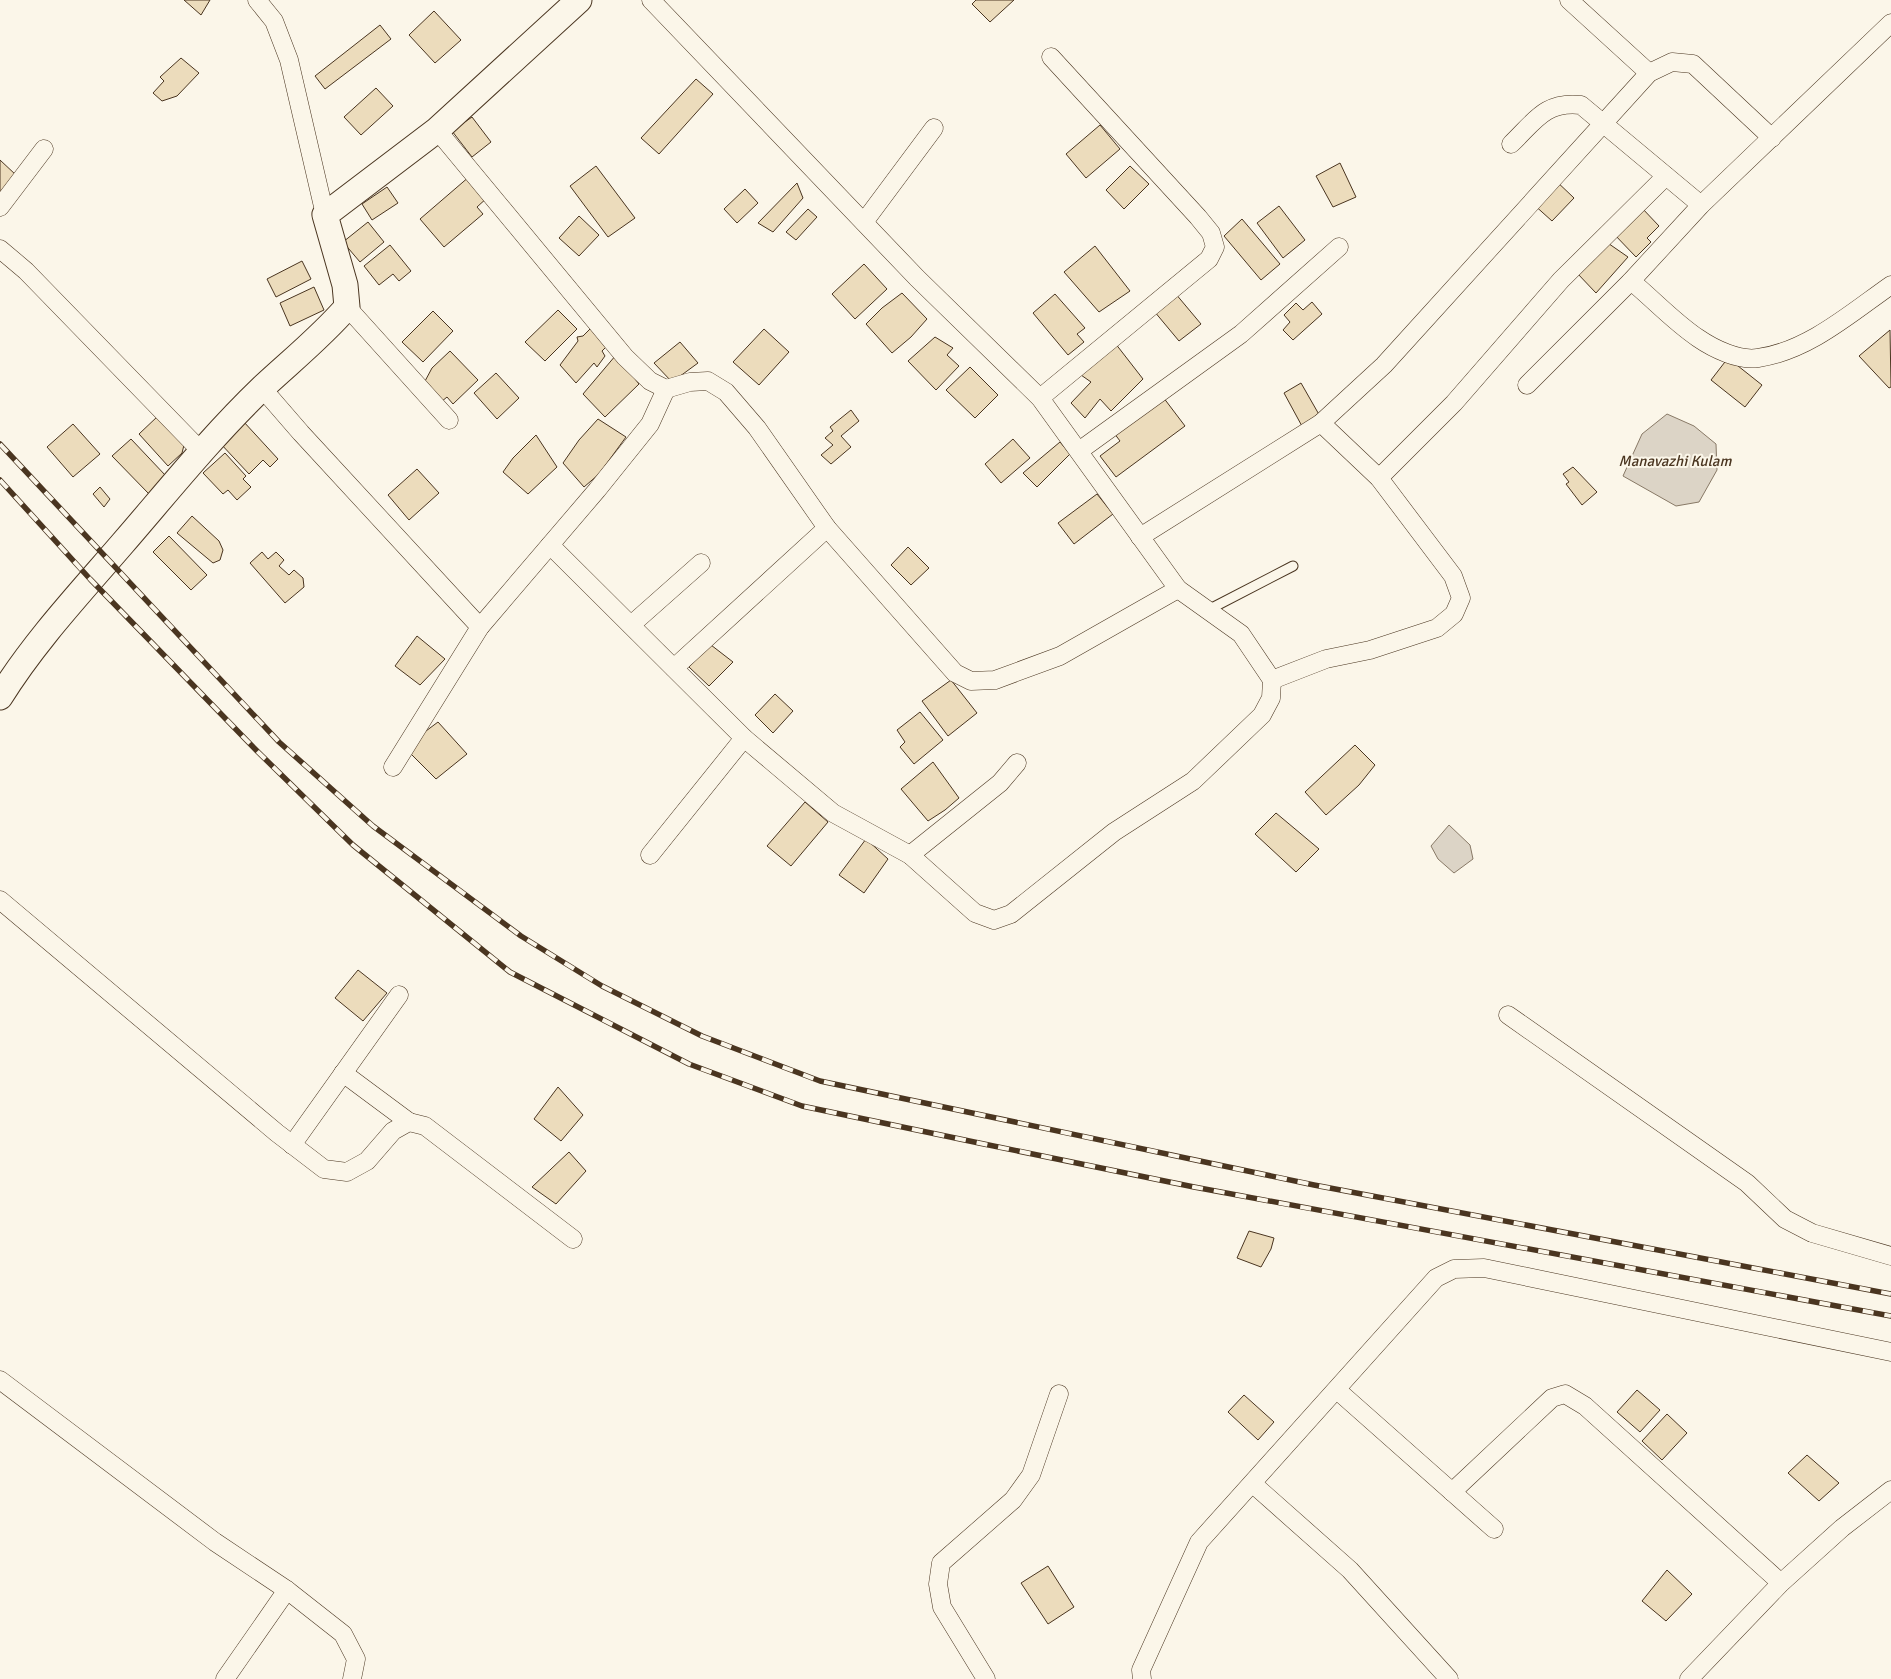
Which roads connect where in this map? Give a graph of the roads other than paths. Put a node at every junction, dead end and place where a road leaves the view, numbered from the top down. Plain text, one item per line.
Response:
1 (257, 0) edge
2 (579, 0) edge
3 (651, 0) edge
4 (1569, 0) edge
5 (1891, 23) edge
6 (1051, 57) dead end
7 (1648, 73) junction
8 (1602, 123) junction
9 (934, 128) dead end
10 (437, 130) junction
11 (1772, 138) junction
12 (1511, 144) dead end
13 (44, 149) dead end
14 (1666, 176) junction
15 (1701, 205) junction
16 (0, 207) edge
17 (325, 215) junction
18 (864, 222) junction
19 (1339, 247) dead end
20 (0, 249) edge
21 (1631, 281) junction
22 (1891, 285) edge
23 (347, 307) junction
24 (1527, 385) dead end
25 (262, 388) junction
26 (666, 389) junction
27 (1040, 398) junction
28 (449, 420) dead end
29 (1321, 423) junction
30 (1079, 451) junction
31 (202, 452) junction
32 (1379, 478) junction
33 (827, 528) junction
34 (1140, 537) junction
35 (550, 546) junction
36 (701, 563) dead end
37 (1293, 566) dead end
38 (1178, 589) junction
39 (1208, 610) junction
40 (631, 625) junction
41 (480, 627) junction
42 (674, 668) junction
43 (1272, 680) junction
44 (0, 697) edge
45 (744, 738) junction
46 (1017, 763) dead end
47 (393, 767) dead end
48 (650, 855) dead end
49 (910, 855) junction
50 (0, 900) edge
51 (399, 995) dead end
52 (1508, 1015) dead end
53 (343, 1073) junction
54 (409, 1122) junction
55 (292, 1145) junction
56 (573, 1239) dead end
57 (1891, 1256) edge
58 (1891, 1352) edge
59 (0, 1380) edge
60 (1337, 1390) junction
61 (1059, 1394) dead end
62 (1253, 1484) junction
63 (1891, 1490) edge
64 (1452, 1492) junction
65 (1494, 1529) dead end
66 (1780, 1583) junction
67 (287, 1590) junction
68 (225, 1679) edge
69 (352, 1679) edge
70 (986, 1679) edge
71 (1142, 1679) edge
72 (1449, 1679) edge
73 (1689, 1679) edge

1 - 17 street
2 - 10 street
3 - 18 street
4 - 7 street
5 - 11 street
6 - 27 street
7 - 8 street
7 - 11 street
8 - 12 street
8 - 14 street
8 - 29 street
9 - 18 street
10 - 17 street
10 - 26 street
11 - 15 street
13 - 16 street
14 - 15 street
14 - 32 street
15 - 21 street
17 - 23 street
18 - 27 street
19 - 30 street
20 - 31 street
21 - 22 street
21 - 24 street
23 - 25 street
23 - 28 street
25 - 31 street
25 - 41 street
26 - 33 street
26 - 35 street
27 - 30 street
29 - 32 street
29 - 34 street
30 - 34 street
31 - 44 street
32 - 43 street
33 - 38 street
33 - 42 street
34 - 38 street
35 - 40 street
35 - 41 street
36 - 40 street
37 - 39 lane
38 - 39 street
39 - 43 street
40 - 42 street
41 - 47 street
42 - 45 street
43 - 49 street
45 - 48 street
45 - 49 street
46 - 49 street
50 - 55 street
51 - 53 street
52 - 57 street
53 - 54 street
53 - 55 street
54 - 55 street
54 - 56 street
58 - 60 street
59 - 67 street
60 - 62 street
60 - 64 street
61 - 70 street
62 - 71 street
62 - 72 street
63 - 66 street
64 - 65 street
64 - 66 street
66 - 73 street
67 - 68 street
67 - 69 street

